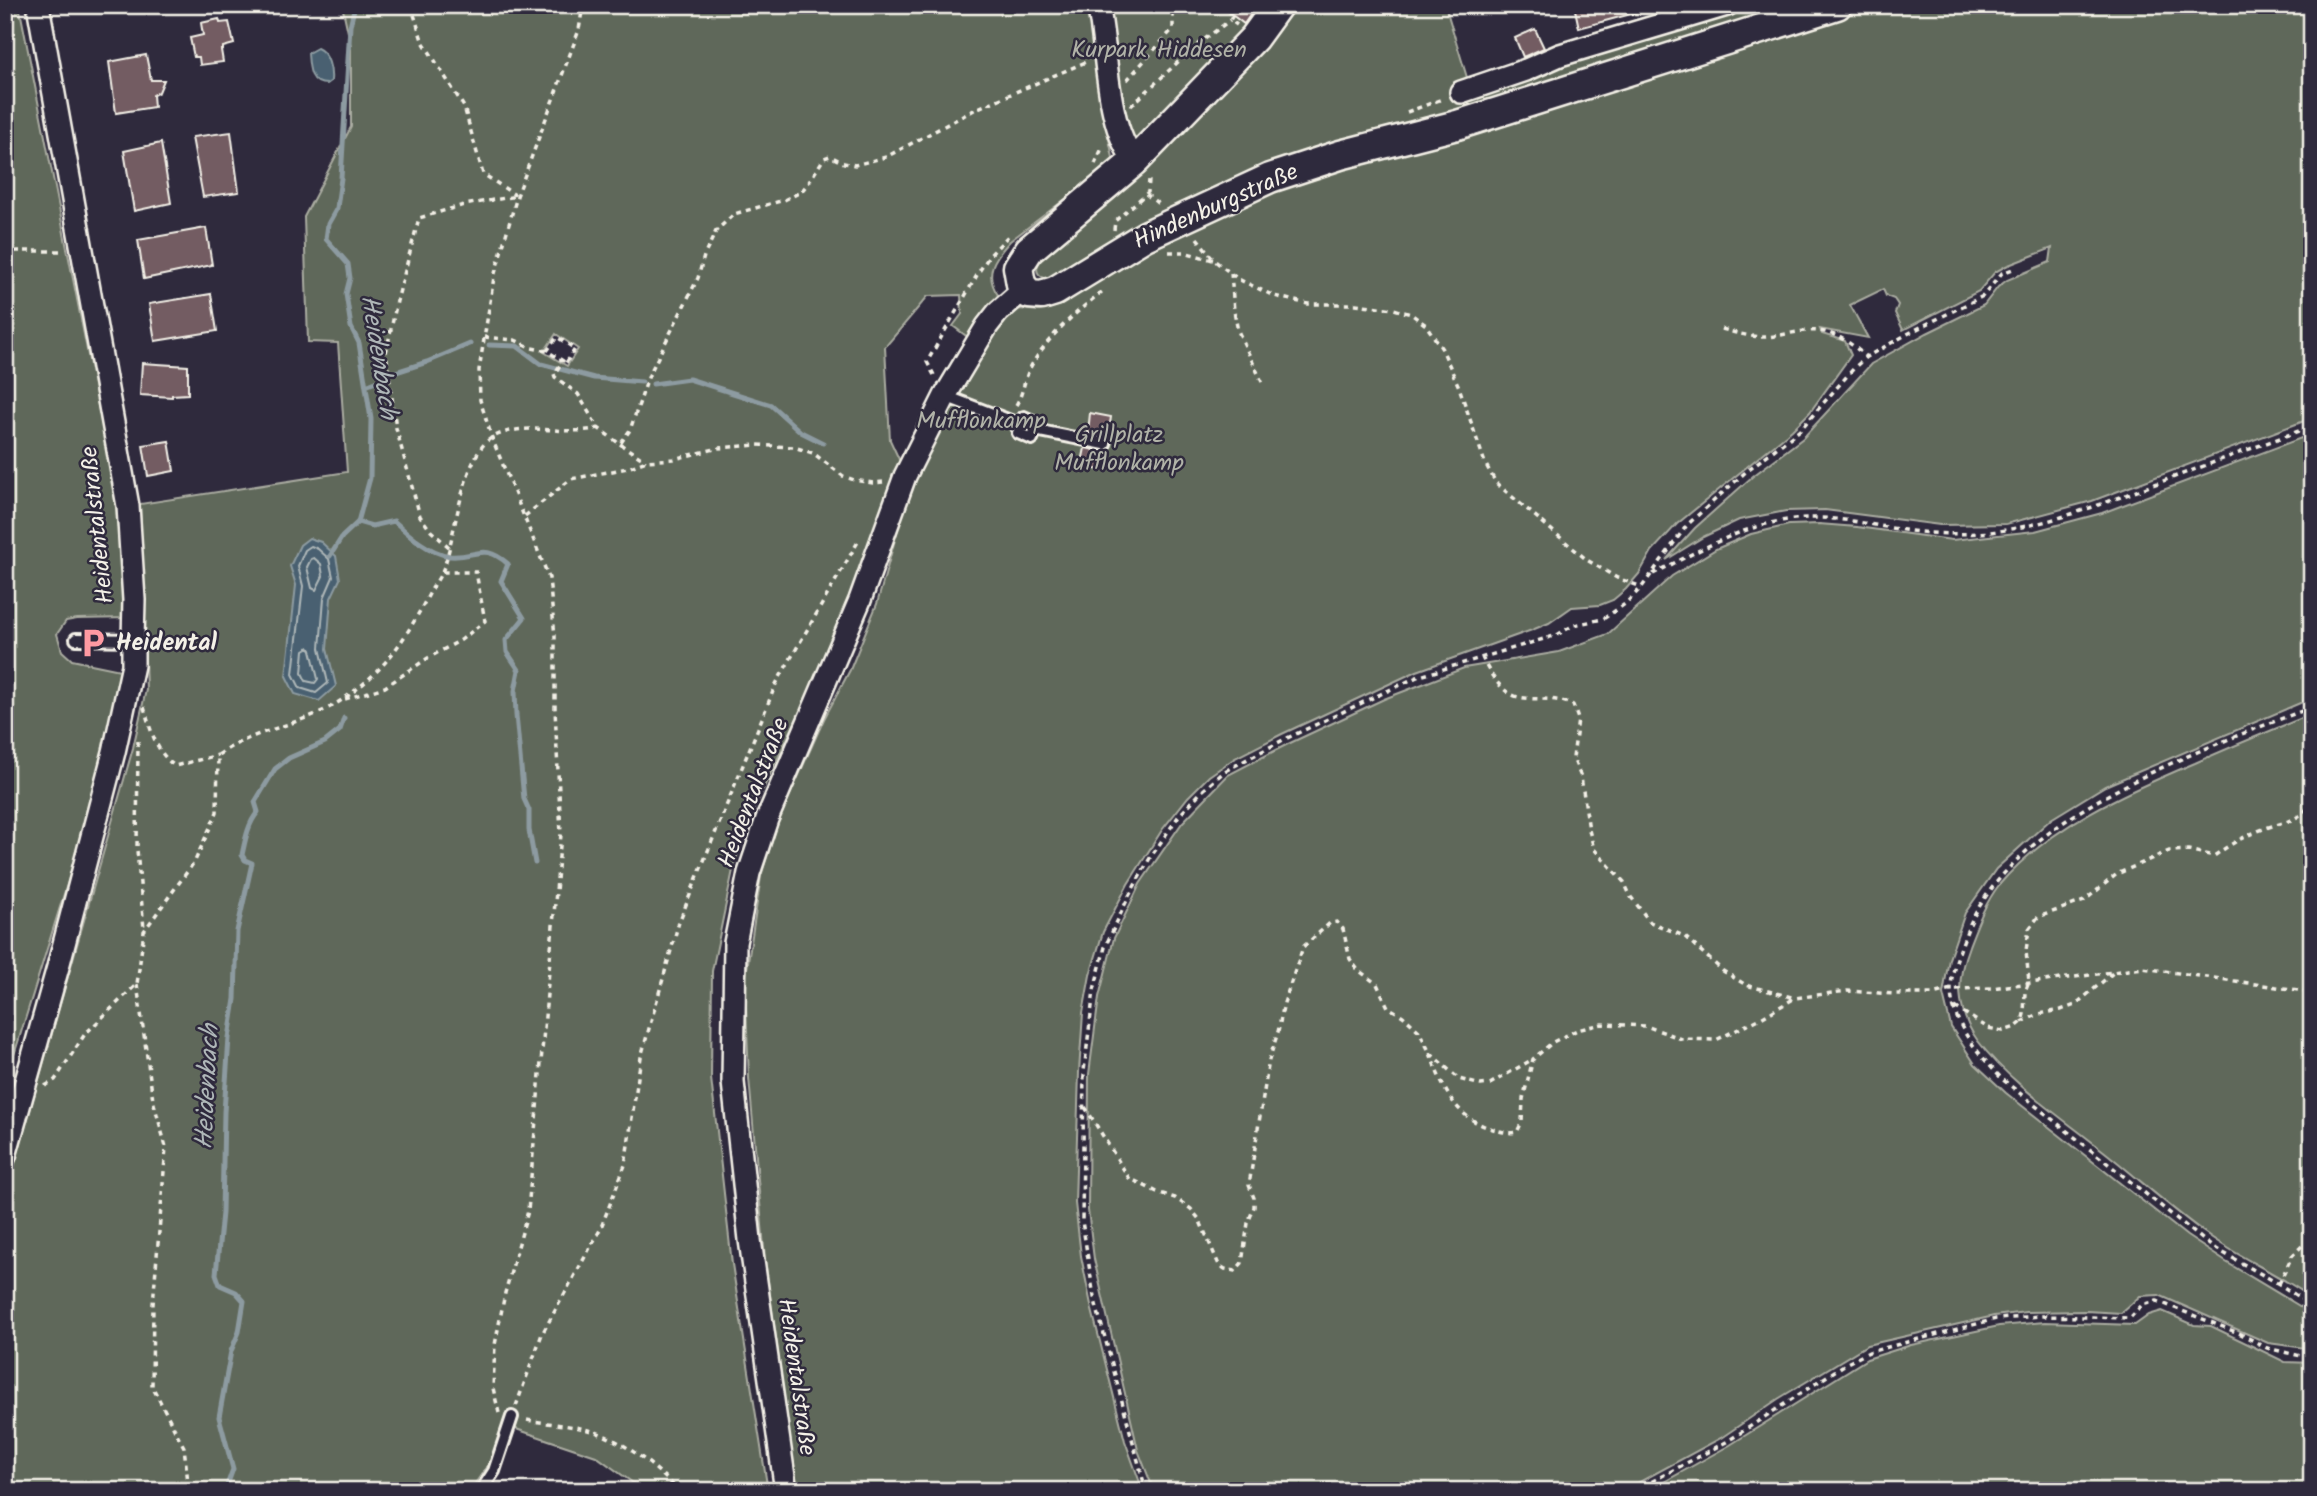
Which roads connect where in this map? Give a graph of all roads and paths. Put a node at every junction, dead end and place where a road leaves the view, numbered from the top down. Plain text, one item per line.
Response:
1 (38, 5) edge
2 (411, 5) edge
3 (583, 5) edge
4 (1098, 5) edge
5 (1157, 5) edge
6 (1173, 5) edge
7 (1278, 5) edge
8 (1727, 5) edge
9 (1837, 5) edge
10 (1152, 10) dead end
11 (1230, 20) dead end
12 (1106, 52) junction
13 (1461, 92) dead end
14 (1112, 97) junction
15 (1115, 121) junction
16 (1135, 160) junction
17 (1146, 194) junction
18 (517, 196) junction
19 (1162, 206) dead end
20 (1118, 234) dead end
21 (5, 251) edge
22 (82, 251) junction
23 (1160, 255) dead end
24 (2013, 269) dead end
25 (1231, 273) junction
26 (1024, 289) junction
27 (1105, 289) dead end
28 (1722, 329) dead end
29 (484, 337) junction
30 (547, 351) junction
31 (1866, 357) junction
32 (562, 362) junction
33 (1263, 384) dead end
34 (946, 396) junction
35 (1021, 398) dead end
36 (2312, 426) edge
37 (598, 428) junction
38 (492, 438) junction
39 (620, 444) junction
40 (1105, 444) dead end
41 (646, 461) junction
42 (905, 476) junction
43 (525, 516) junction
44 (863, 532) dead end
45 (449, 547) junction
46 (441, 572) junction
47 (1651, 575) junction
48 (1642, 587) junction
49 (76, 639) dead end
50 (133, 640) junction
51 (1482, 656) junction
52 (133, 665) junction
53 (343, 699) junction
54 (2312, 707) edge
55 (136, 734) dead end
56 (218, 755) junction
57 (2312, 798) edge
58 (2311, 805) edge
59 (144, 931) junction
60 (2119, 970) junction
61 (2029, 982) junction
62 (137, 984) junction
63 (1951, 989) junction
64 (2312, 992) edge
65 (1795, 998) junction
66 (1955, 1007) junction
67 (2022, 1022) junction
68 (1430, 1053) junction
69 (1533, 1059) junction
70 (21, 1100) junction
71 (1084, 1105) junction
72 (5, 1156) edge
73 (2312, 1236) edge
74 (2279, 1284) junction
75 (2312, 1306) edge
76 (2312, 1356) edge
77 (512, 1418) junction
78 (189, 1491) edge
79 (481, 1491) edge
80 (679, 1491) edge
81 (786, 1491) edge
82 (1148, 1491) edge
83 (1634, 1491) edge

1 - 22 street, Heidentalstraße
2 - 18 path
3 - 18 path
4 - 12 street
5 - 10 path
6 - 14 path
7 - 16 main road
8 - 13 street
9 - 26 main road, Hindenburgstraße
11 - 15 path
12 - 14 street
12 - 39 path
14 - 15 street
15 - 16 street
16 - 17 path
16 - 26 main road
17 - 19 path
17 - 20 path
18 - 29 path
18 - 45 path
21 - 22 path
22 - 50 street, Heidentalstraße
23 - 25 path
24 - 31 path
25 - 33 path
25 - 48 path
26 - 34 street, Heidentalstraße
27 - 35 path
28 - 31 path
29 - 30 path
29 - 38 path
30 - 32 path
30 - 32 path
31 - 47 path
32 - 37 path
34 - 40 lane
34 - 42 street, Heidentalstraße
36 - 47 path
37 - 38 path
37 - 39 path
38 - 43 path
38 - 45 path
39 - 41 path
41 - 42 path
41 - 43 path
42 - 81 street, Heidentalstraße
43 - 77 path
44 - 77 path
45 - 46 path
46 - 53 path
46 - 53 path
47 - 48 path
48 - 51 path
49 - 50 lane
50 - 52 street, Heidentalstraße
51 - 65 path
51 - 71 path
52 - 56 path
52 - 70 street, Heidentalstraße
53 - 56 path
54 - 63 path
55 - 59 path
56 - 59 path
57 - 58 path
58 - 61 path
59 - 62 path
60 - 61 path
60 - 64 path
60 - 67 path
61 - 63 path
61 - 67 path
62 - 70 path
62 - 78 path
63 - 65 path
63 - 66 path
65 - 69 path
66 - 67 path
66 - 74 path
68 - 69 path
68 - 69 path
68 - 71 path
70 - 72 street, Heidentalstraße
71 - 82 path
73 - 74 path
74 - 75 path
76 - 83 path
77 - 79 lane
77 - 80 path

